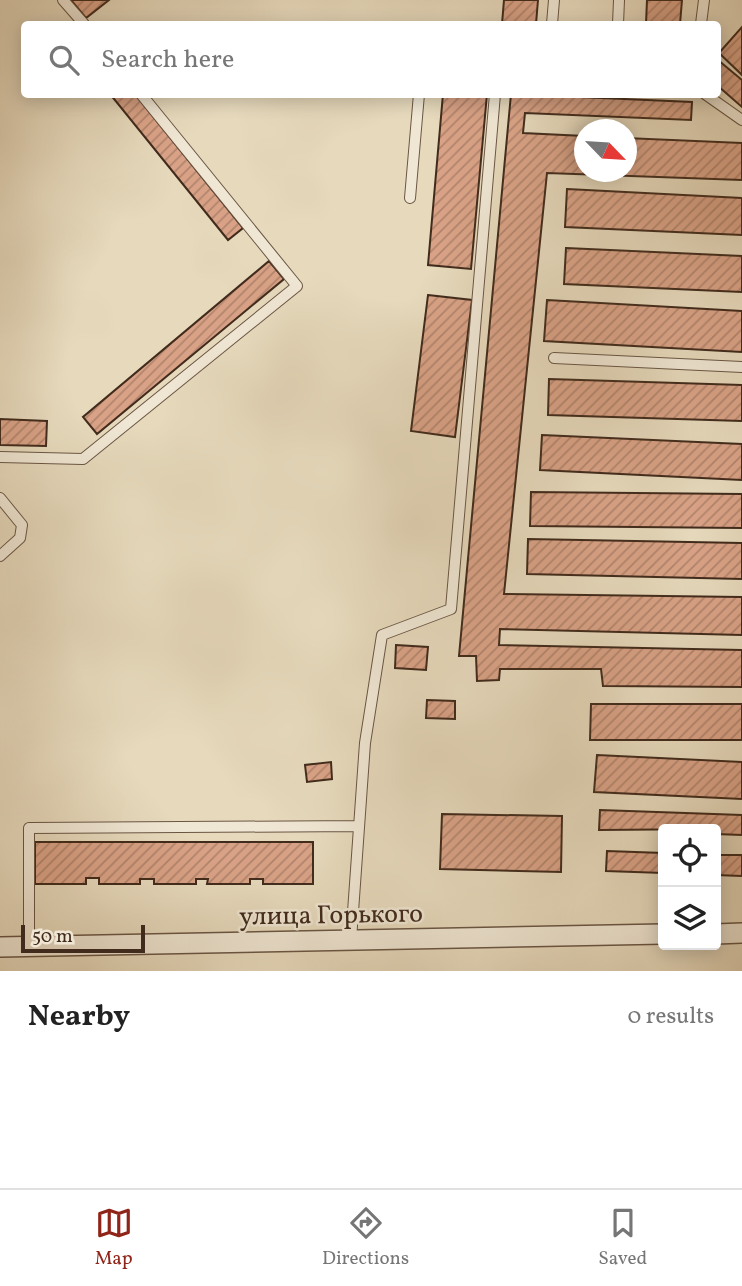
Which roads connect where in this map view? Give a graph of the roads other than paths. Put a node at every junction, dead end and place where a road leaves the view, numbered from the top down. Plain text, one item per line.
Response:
1 (64, 0) edge
2 (554, 0) edge
3 (619, 0) edge
4 (704, 0) edge
5 (81, 21) edge
6 (552, 21) edge
7 (618, 21) edge
8 (701, 21) edge
9 (144, 98) edge
10 (419, 98) edge
11 (495, 98) edge
12 (711, 98) edge
13 (742, 120) edge
14 (410, 198) dead end
15 (554, 358) dead end
16 (742, 367) edge
17 (0, 457) edge
18 (0, 498) edge
19 (0, 556) edge
20 (359, 826) junction
21 (721, 933) edge
22 (742, 933) edge
23 (658, 934) edge
24 (351, 940) junction
25 (29, 946) junction
26 (0, 947) edge

1 - 5 lane
2 - 6 lane
3 - 7 lane
4 - 8 lane
9 - 17 lane
10 - 14 lane
11 - 20 lane
12 - 13 lane
15 - 16 lane
18 - 19 lane
20 - 24 lane
20 - 25 lane
21 - 22 street
23 - 24 street, улица Горького
24 - 25 street, улица Горького
25 - 26 street, улица Горького

